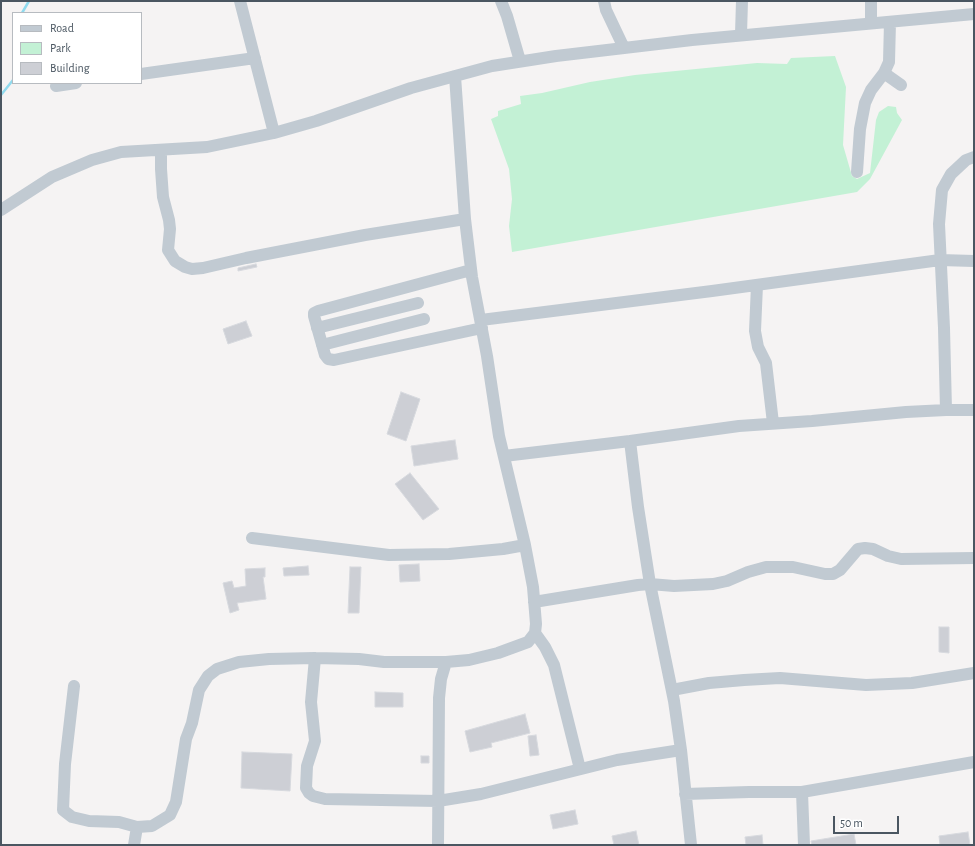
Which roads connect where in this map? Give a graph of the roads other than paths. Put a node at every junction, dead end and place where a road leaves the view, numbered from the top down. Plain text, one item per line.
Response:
1 (240, 1) edge
2 (500, 1) edge
3 (604, 1) edge
4 (742, 1) edge
5 (871, 1) edge
6 (974, 14) edge
7 (890, 22) junction
8 (871, 23) junction
9 (741, 34) junction
10 (624, 48) junction
11 (256, 58) junction
12 (520, 61) junction
13 (884, 73) junction
14 (142, 74) edge
15 (455, 76) junction
16 (69, 84) edge
17 (901, 85) dead end
18 (56, 86) dead end
19 (274, 133) junction
20 (161, 150) junction
21 (974, 157) edge
22 (857, 172) dead end
23 (1, 210) edge
24 (465, 219) junction
25 (940, 260) junction
26 (974, 261) edge
27 (471, 270) junction
28 (757, 285) junction
29 (418, 303) dead end
30 (369, 315) junction
31 (424, 320) dead end
32 (481, 324) junction
33 (317, 328) junction
34 (371, 333) junction
35 (322, 345) junction
36 (374, 351) junction
37 (946, 410) junction
38 (974, 410) edge
39 (773, 423) junction
40 (630, 441) junction
41 (504, 456) junction
42 (252, 538) dead end
43 (525, 545) junction
44 (974, 558) edge
45 (650, 584) junction
46 (534, 602) junction
47 (535, 633) junction
48 (314, 658) junction
49 (446, 662) junction
50 (974, 673) edge
51 (74, 686) dead end
52 (672, 690) junction
53 (681, 750) junction
54 (974, 762) edge
55 (580, 769) junction
56 (802, 792) junction
57 (686, 794) junction
58 (438, 801) junction
59 (137, 827) junction
60 (134, 845) edge
61 (438, 845) edge
62 (691, 845) edge
63 (804, 845) edge

1 - 11 street
2 - 12 street
3 - 10 street
4 - 9 street
5 - 8 street
6 - 7 street
7 - 8 street
7 - 13 street
8 - 9 street
9 - 10 street
10 - 12 street
11 - 14 street
11 - 19 street
12 - 15 street
13 - 17 street
13 - 22 street
15 - 19 street
15 - 24 street
16 - 18 street
19 - 20 street
20 - 23 street
20 - 24 street
21 - 25 street
24 - 27 street
25 - 26 street
25 - 28 street
25 - 37 street
27 - 32 street
27 - 33 street
28 - 32 street
28 - 39 street
29 - 30 street
30 - 33 street
30 - 34 street
31 - 34 street
32 - 36 street
32 - 41 street
33 - 35 street
34 - 35 street
34 - 36 street
35 - 36 street
37 - 38 street
37 - 39 street
39 - 40 street
40 - 41 street
40 - 45 street
41 - 43 street
42 - 43 street
43 - 46 street
44 - 45 street
45 - 46 street
45 - 52 street
46 - 47 street
47 - 49 street
47 - 55 street
48 - 49 street
48 - 58 street
48 - 59 street
49 - 58 street
50 - 52 street
51 - 59 street
52 - 53 street
53 - 55 street
53 - 57 street
54 - 56 street
55 - 58 street
56 - 57 street
56 - 63 street
57 - 62 street
58 - 61 street
59 - 60 street

